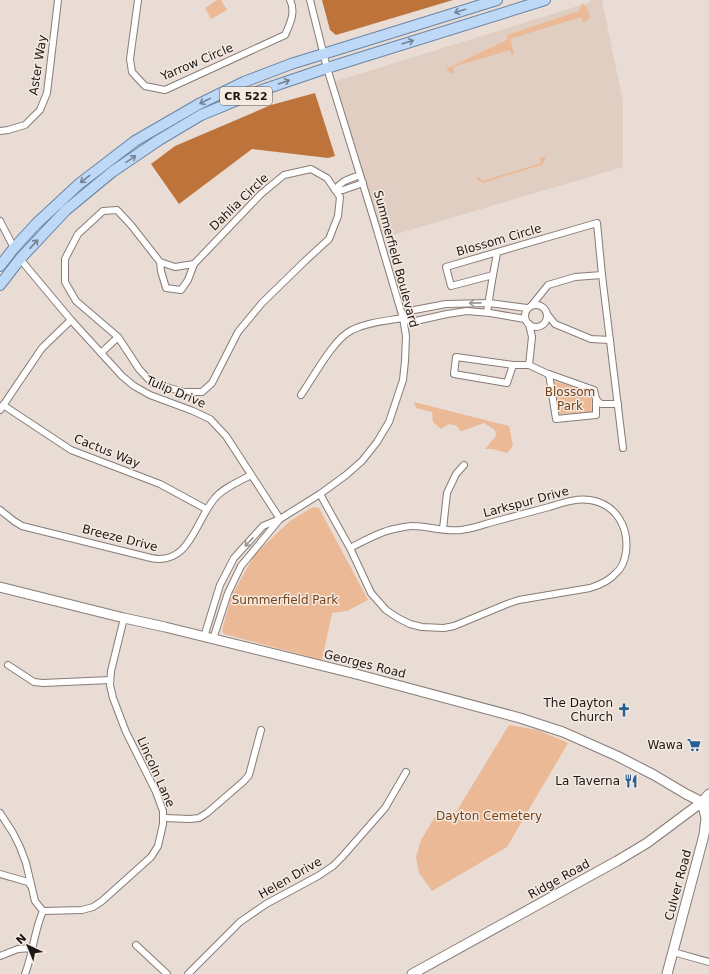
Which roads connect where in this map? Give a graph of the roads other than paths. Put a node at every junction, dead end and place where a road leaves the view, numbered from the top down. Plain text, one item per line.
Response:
1 (58, 0) edge
2 (138, 0) edge
3 (290, 0) edge
4 (310, 0) edge
5 (497, 0) edge
6 (545, 0) edge
7 (324, 53) junction
8 (327, 68) junction
9 (0, 131) edge
10 (360, 174) junction
11 (363, 183) junction
12 (335, 190) junction
13 (0, 221) edge
14 (14, 248) junction
15 (497, 253) junction
16 (20, 259) junction
17 (160, 262) junction
18 (194, 264) junction
19 (0, 266) edge
20 (493, 275) junction
21 (602, 275) junction
22 (0, 285) edge
23 (541, 294) junction
24 (489, 303) junction
25 (543, 306) junction
26 (529, 307) junction
27 (487, 312) junction
28 (547, 314) junction
29 (403, 318) junction
30 (71, 320) junction
31 (527, 321) junction
32 (555, 324) junction
33 (541, 326) junction
34 (118, 337) junction
35 (532, 337) junction
36 (610, 340) junction
37 (101, 353) junction
38 (513, 365) junction
39 (529, 365) junction
40 (550, 375) junction
41 (301, 395) dead end
42 (596, 399) junction
43 (618, 404) junction
44 (2, 407) edge
45 (623, 448) dead end
46 (464, 465) dead end
47 (251, 475) junction
48 (320, 494) junction
49 (206, 509) junction
50 (0, 510) edge
51 (280, 519) junction
52 (443, 529) junction
53 (350, 548) junction
54 (0, 587) edge
55 (124, 618) junction
56 (204, 637) junction
57 (213, 639) junction
58 (8, 665) dead end
59 (110, 680) junction
60 (261, 730) dead end
61 (406, 772) dead end
62 (709, 794) edge
63 (706, 804) edge
64 (0, 813) edge
65 (164, 818) junction
66 (706, 832) edge
67 (0, 874) edge
68 (31, 886) junction
69 (43, 911) junction
70 (136, 944) dead end
71 (33, 948) junction
72 (672, 952) junction
73 (0, 956) edge
74 (709, 962) edge
75 (25, 974) edge
76 (167, 974) edge
77 (188, 974) edge
78 (412, 974) edge
79 (666, 974) edge

1 - 9 street, Aster Way
2 - 3 street, Yarrow Circle
4 - 7 street, Summerfield Boulevard
5 -> 7 main road, CR 522
8 -> 6 main road, CR 522
7 - 8 street, Summerfield Boulevard
7 -> 14 main road, CR 522
8 - 10 street, Summerfield Boulevard
16 -> 8 main road, CR 522
10 - 11 street, Summerfield Boulevard
10 - 12 street
11 - 12 street
11 - 29 street, Summerfield Boulevard
12 - 18 street, Dahlia Circle
12 - 34 street, Dahlia Circle
13 - 14 street
14 - 19 main road, CR 522
15 - 20 street
15 - 20 street, Blossom Circle
15 - 21 street, Blossom Circle
16 - 22 main road, CR 522
16 - 30 street, Tulip Drive
17 - 18 street
17 - 18 street
17 - 34 street, Dahlia Circle
20 - 24 street
21 - 23 street
21 - 36 street, Blossom Circle
23 - 25 street
23 - 26 street
24 - 26 street
24 - 27 street
24 -> 29 street
25 - 26 street
25 - 28 street
26 - 31 street
27 - 29 street
27 - 31 street
28 - 32 street
28 - 33 street
29 - 41 street
29 - 48 street, Summerfield Boulevard
30 - 37 street, Tulip Drive
30 - 44 street
31 - 33 street
31 - 35 street
32 - 33 street
32 - 36 street
33 - 35 street
34 - 37 street
35 - 39 street
36 - 43 street, Blossom Circle
37 - 47 street, Tulip Drive
38 - 38 street
38 - 39 street
39 - 40 street
40 - 42 street
40 - 42 street
42 - 43 street
43 - 45 street, Blossom Circle
44 - 49 street, Cactus Way
46 - 52 street
47 - 49 street, Breeze Drive
47 - 51 street, Tulip Drive
48 - 51 street, Summerfield Boulevard
48 - 53 street, Larkspur Drive
49 - 50 street, Breeze Drive
51 -> 56 street, Summerfield Boulevard
51 - 57 street, Summerfield Boulevard
52 - 53 street, Larkspur Drive
52 - 53 street, Larkspur Drive
54 - 55 street, Georges Road
55 - 56 street, Georges Road
55 - 59 street, Lincoln Lane
56 - 57 street, Georges Road
57 - 63 street, Georges Road
58 - 59 street
59 - 65 street, Lincoln Lane
60 - 65 street
61 - 77 street, Helen Drive
62 - 63 street, Ridge Road
63 - 66 street, Culver Road
63 - 78 street, Ridge Road
64 - 68 street
65 - 69 street, Lincoln Lane
66 - 72 street, Culver Road
67 - 68 street
68 - 69 street
69 - 71 street
70 - 76 street
71 - 73 street
71 - 75 street
72 - 74 street
72 - 79 street, Culver Road

